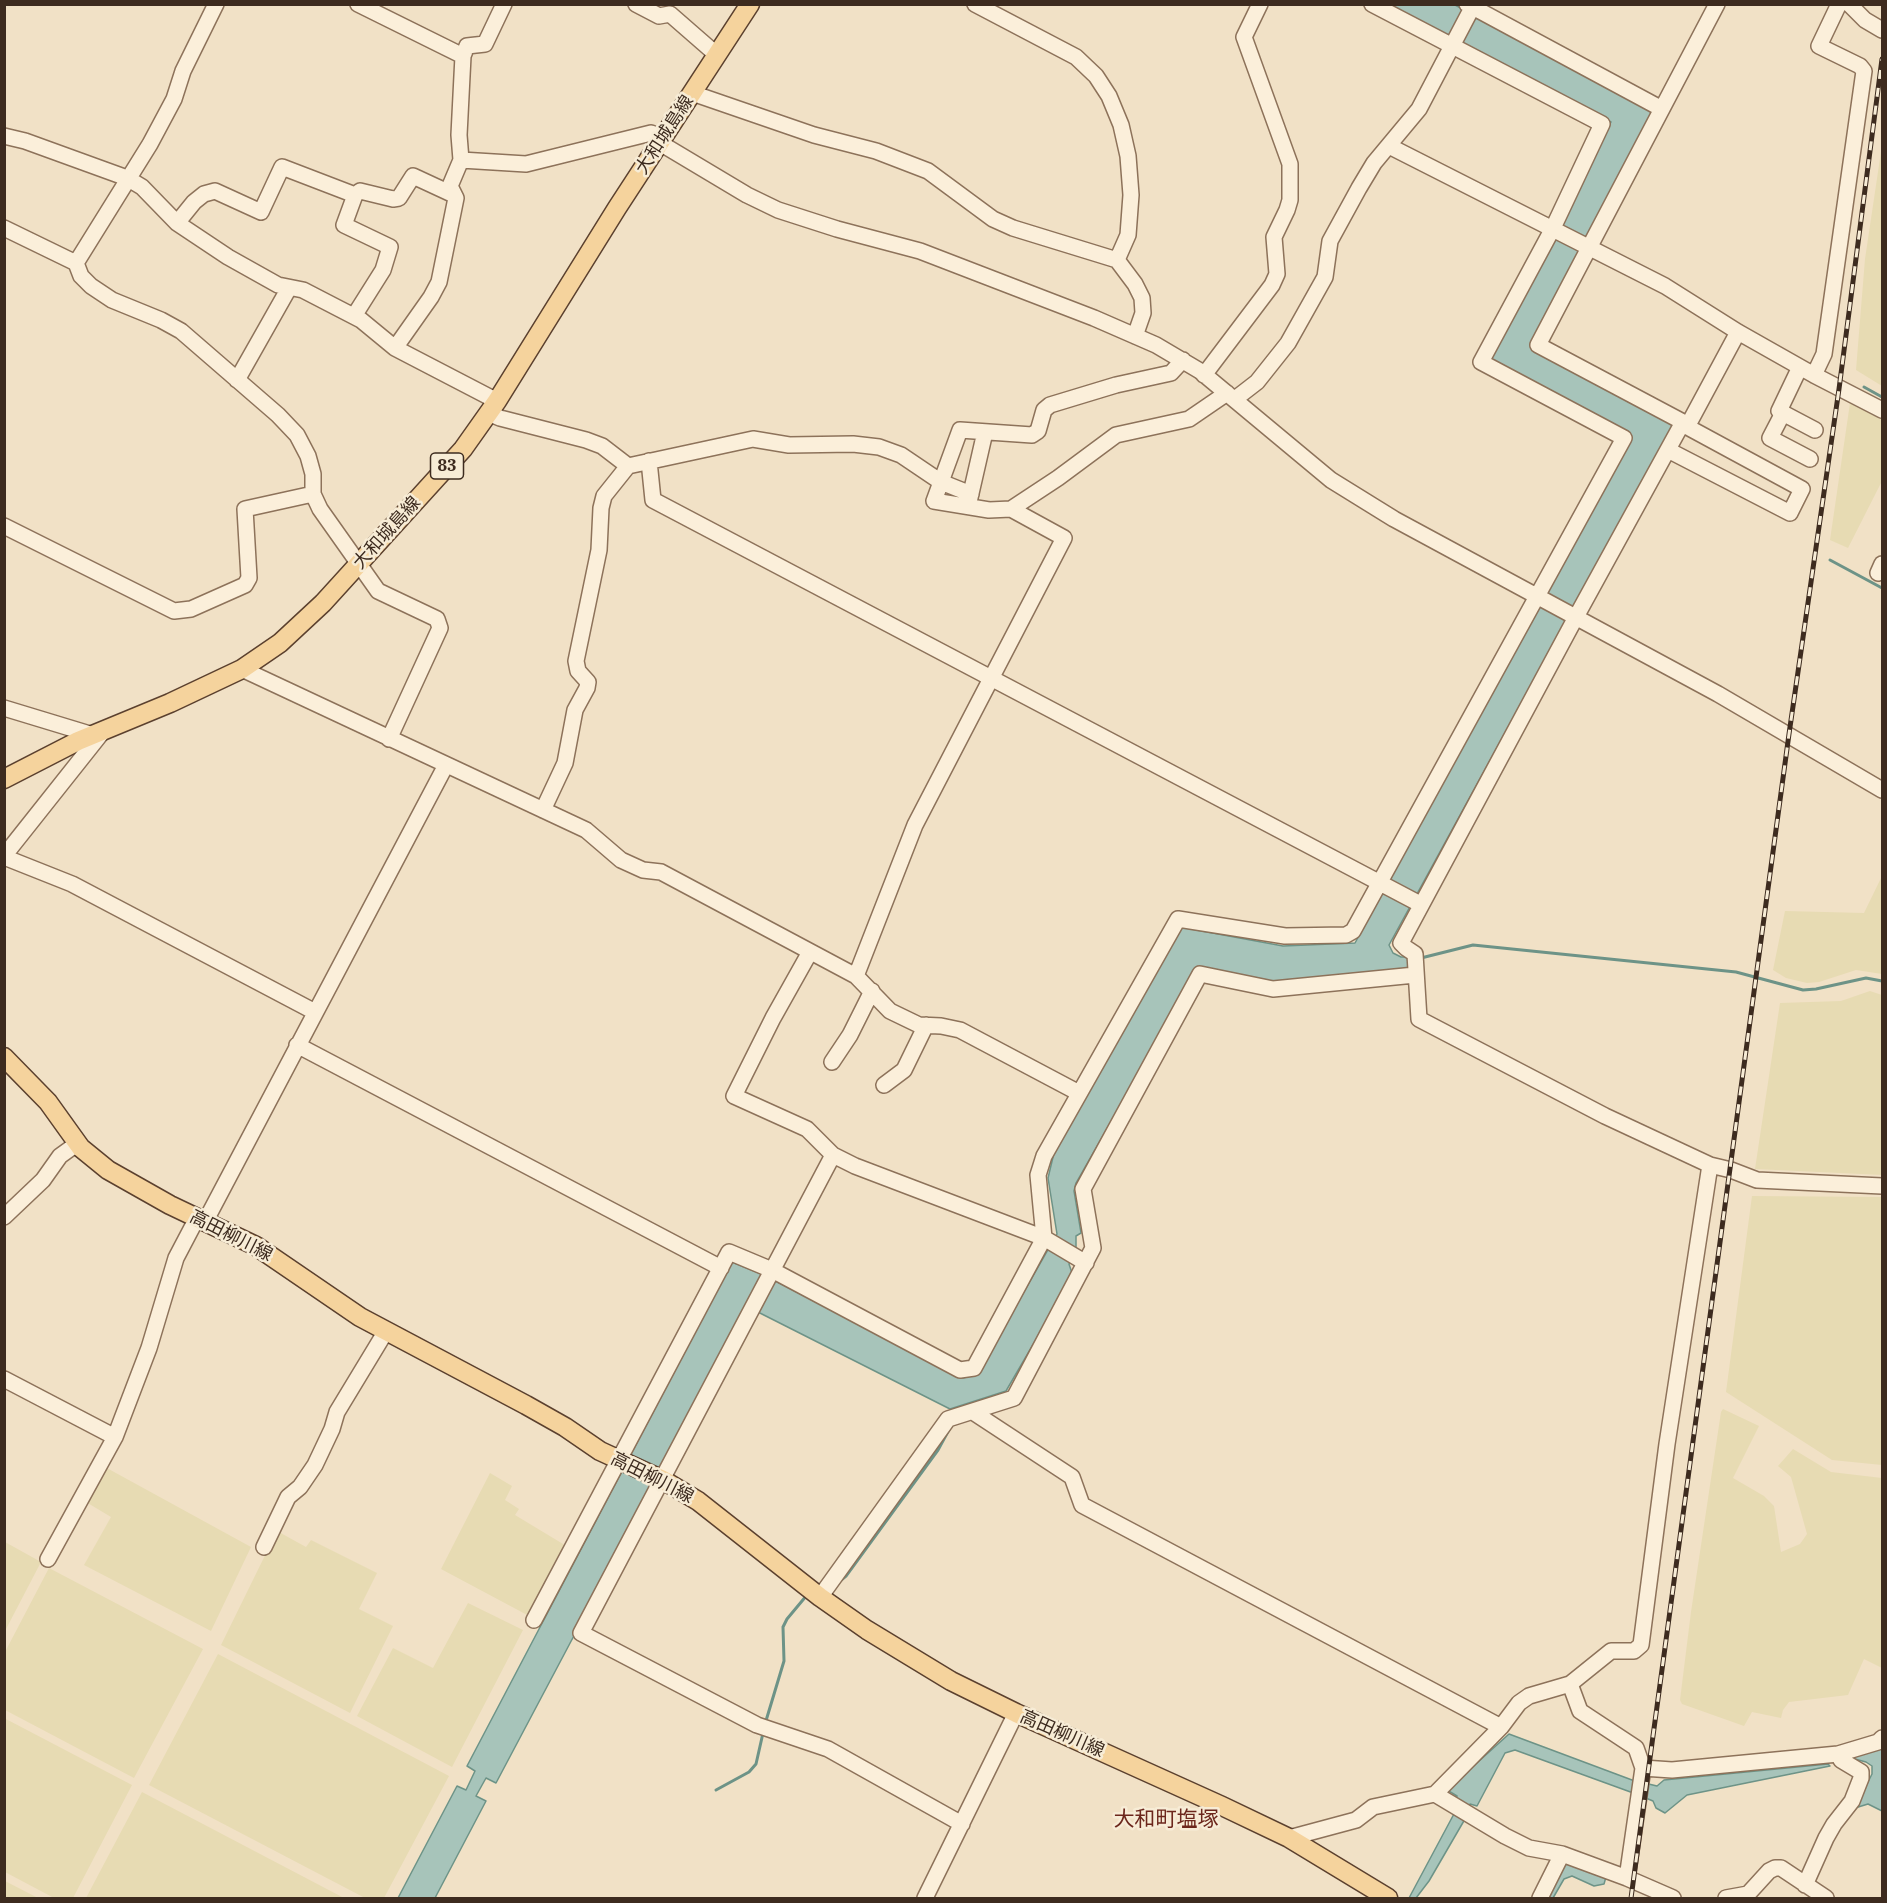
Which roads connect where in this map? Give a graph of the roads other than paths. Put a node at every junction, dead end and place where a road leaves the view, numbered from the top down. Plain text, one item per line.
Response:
1 (216, 4) edge
2 (358, 4) edge
3 (504, 4) edge
4 (636, 4) edge
5 (750, 4) edge
6 (975, 4) edge
7 (1260, 4) edge
8 (1372, 4) edge
9 (1717, 4) edge
10 (1839, 4) edge
11 (1849, 4) edge
12 (1471, 5) edge
13 (1882, 30) edge
14 (1453, 47) junction
15 (717, 55) junction
16 (463, 56) junction
17 (692, 93) junction
18 (1662, 109) junction
19 (4, 136) edge
20 (662, 141) junction
21 (1389, 146) junction
22 (461, 160) junction
23 (127, 178) junction
24 (355, 195) junction
25 (454, 195) junction
26 (177, 223) junction
27 (4, 228) edge
28 (1553, 228) junction
29 (1590, 247) junction
30 (1117, 260) junction
31 (75, 263) junction
32 (289, 288) junction
33 (354, 316) junction
34 (1738, 332) junction
35 (1135, 336) junction
36 (395, 348) junction
37 (1183, 360) junction
38 (1800, 368) junction
39 (1204, 375) junction
40 (1814, 375) junction
41 (237, 380) junction
42 (1231, 396) junction
43 (493, 407) junction
44 (1882, 410) edge
45 (1783, 413) junction
46 (1684, 426) junction
47 (1815, 430) dead end
48 (985, 432) junction
49 (1668, 450) junction
50 (1810, 459) dead end
51 (649, 461) junction
52 (628, 466) junction
53 (941, 482) junction
54 (313, 494) junction
55 (970, 500) junction
56 (1011, 509) junction
57 (4, 526) edge
58 (358, 565) junction
59 (1538, 596) junction
60 (1576, 617) junction
61 (242, 669) junction
62 (992, 677) junction
63 (4, 708) edge
64 (99, 733) junction
65 (389, 739) junction
66 (446, 765) junction
67 (4, 779) edge
68 (1882, 790) edge
69 (543, 810) junction
70 (4, 857) edge
71 (1380, 882) junction
72 (1420, 904) junction
73 (810, 952) junction
74 (1415, 975) junction
75 (856, 976) junction
76 (872, 991) junction
77 (315, 1012) junction
78 (926, 1025) junction
79 (297, 1046) junction
80 (4, 1058) edge
81 (832, 1062) dead end
82 (884, 1085) dead end
83 (1079, 1093) junction
84 (78, 1143) junction
85 (833, 1155) junction
86 (1710, 1165) junction
87 (1882, 1186) edge
88 (4, 1217) edge
89 (201, 1220) junction
90 (1044, 1238) junction
91 (1086, 1263) junction
92 (721, 1268) junction
93 (772, 1270) junction
94 (386, 1331) junction
95 (4, 1379) edge
96 (973, 1412) junction
97 (115, 1437) junction
98 (622, 1461) junction
99 (660, 1479) junction
100 (264, 1547) dead end
101 (48, 1559) dead end
102 (820, 1597) junction
103 (534, 1620) dead end
104 (1570, 1684) junction
105 (1016, 1713) junction
106 (1501, 1727) junction
107 (1882, 1738) edge
108 (1838, 1754) junction
109 (1643, 1768) junction
110 (1435, 1794) junction
111 (962, 1824) junction
112 (1289, 1838) junction
113 (1562, 1854) junction
114 (1627, 1878) junction
115 (1815, 1894) edge
116 (925, 1899) edge
117 (1388, 1899) edge
118 (1540, 1899) edge
119 (1673, 1899) edge
120 (1726, 1899) edge

1 - 23 street
2 - 16 street
3 - 16 street
4 - 15 street
5 - 15 main road, 大和城島線 / 83
6 - 30 street
7 - 39 street
8 - 14 street
9 - 18 street
10 - 40 street
11 - 13 street
12 - 14 street
12 - 18 street
14 - 21 street
14 - 28 street
15 - 17 main road, 大和城島線 / 83
16 - 22 street
17 - 20 main road, 大和城島線 / 83
17 - 30 street
18 - 29 street
19 - 23 street
20 - 22 street
20 - 35 street
20 - 43 main road, 大和城島線 / 83
21 - 28 street
21 - 42 street
22 - 25 street
23 - 26 street
23 - 31 street
24 - 25 street
24 - 26 street
24 - 33 street
25 - 36 street
26 - 32 street
27 - 31 street
28 - 29 street
28 - 59 street
29 - 34 street
29 - 46 street
30 - 35 street
31 - 41 street
32 - 33 street
32 - 41 street
33 - 36 street
34 - 38 street
34 - 46 street
35 - 37 street
36 - 43 street
37 - 39 street
37 - 48 street
38 - 40 street
38 - 45 street
39 - 42 street
40 - 44 street
41 - 54 street
42 - 56 street
42 - 59 street
43 - 52 street
43 - 58 main road, 大和城島線 / 83
45 - 47 street
45 - 50 street
46 - 49 street
46 - 49 street
48 - 53 street
48 - 55 street
49 - 60 street
51 - 52 street
51 - 53 street
51 - 62 street
52 - 69 street
53 - 55 street
54 - 57 street
54 - 58 street
55 - 56 street
56 - 62 street
58 - 61 main road, 大和城島線 / 83
58 - 65 street
59 - 60 street
59 - 71 street
60 - 68 street
60 - 72 street
61 - 64 main road, 大和城島線 / 83
61 - 65 street
62 - 71 street
62 - 75 street
63 - 64 street
64 - 67 main road, 大和城島線 / 83
64 - 70 street
65 - 66 street
66 - 69 street
66 - 77 street
69 - 73 street
70 - 77 street
71 - 72 street
71 - 83 street
72 - 74 street
73 - 75 street
73 - 85 street
74 - 86 street
74 - 91 street
75 - 76 street
76 - 78 street
76 - 81 street
77 - 79 street
78 - 82 street
78 - 83 street
79 - 89 street
79 - 92 street
80 - 84 main road, 高田柳川線
83 - 90 street
84 - 88 street
84 - 89 main road, 高田柳川線
85 - 90 street
85 - 93 street
86 - 87 street
86 - 104 street
89 - 94 main road, 高田柳川線
89 - 97 street
90 - 91 street
90 - 93 street
91 - 96 street
92 - 93 street
92 - 98 street
93 - 99 street
94 - 98 main road, 高田柳川線
94 - 100 street
95 - 97 street
96 - 102 street
96 - 106 street
97 - 101 street
98 - 99 main road, 高田柳川線
98 - 103 street
99 - 102 main road, 高田柳川線
99 - 111 street
102 - 105 main road, 高田柳川線
104 - 106 street
104 - 109 street
105 - 111 street
105 - 112 main road, 高田柳川線
106 - 110 street
107 - 108 street
108 - 109 street
108 - 115 street
109 - 114 street
110 - 112 street
110 - 113 street
111 - 116 street
112 - 117 main road, 高田柳川線
113 - 114 street
113 - 118 street
114 - 119 street
115 - 120 street

